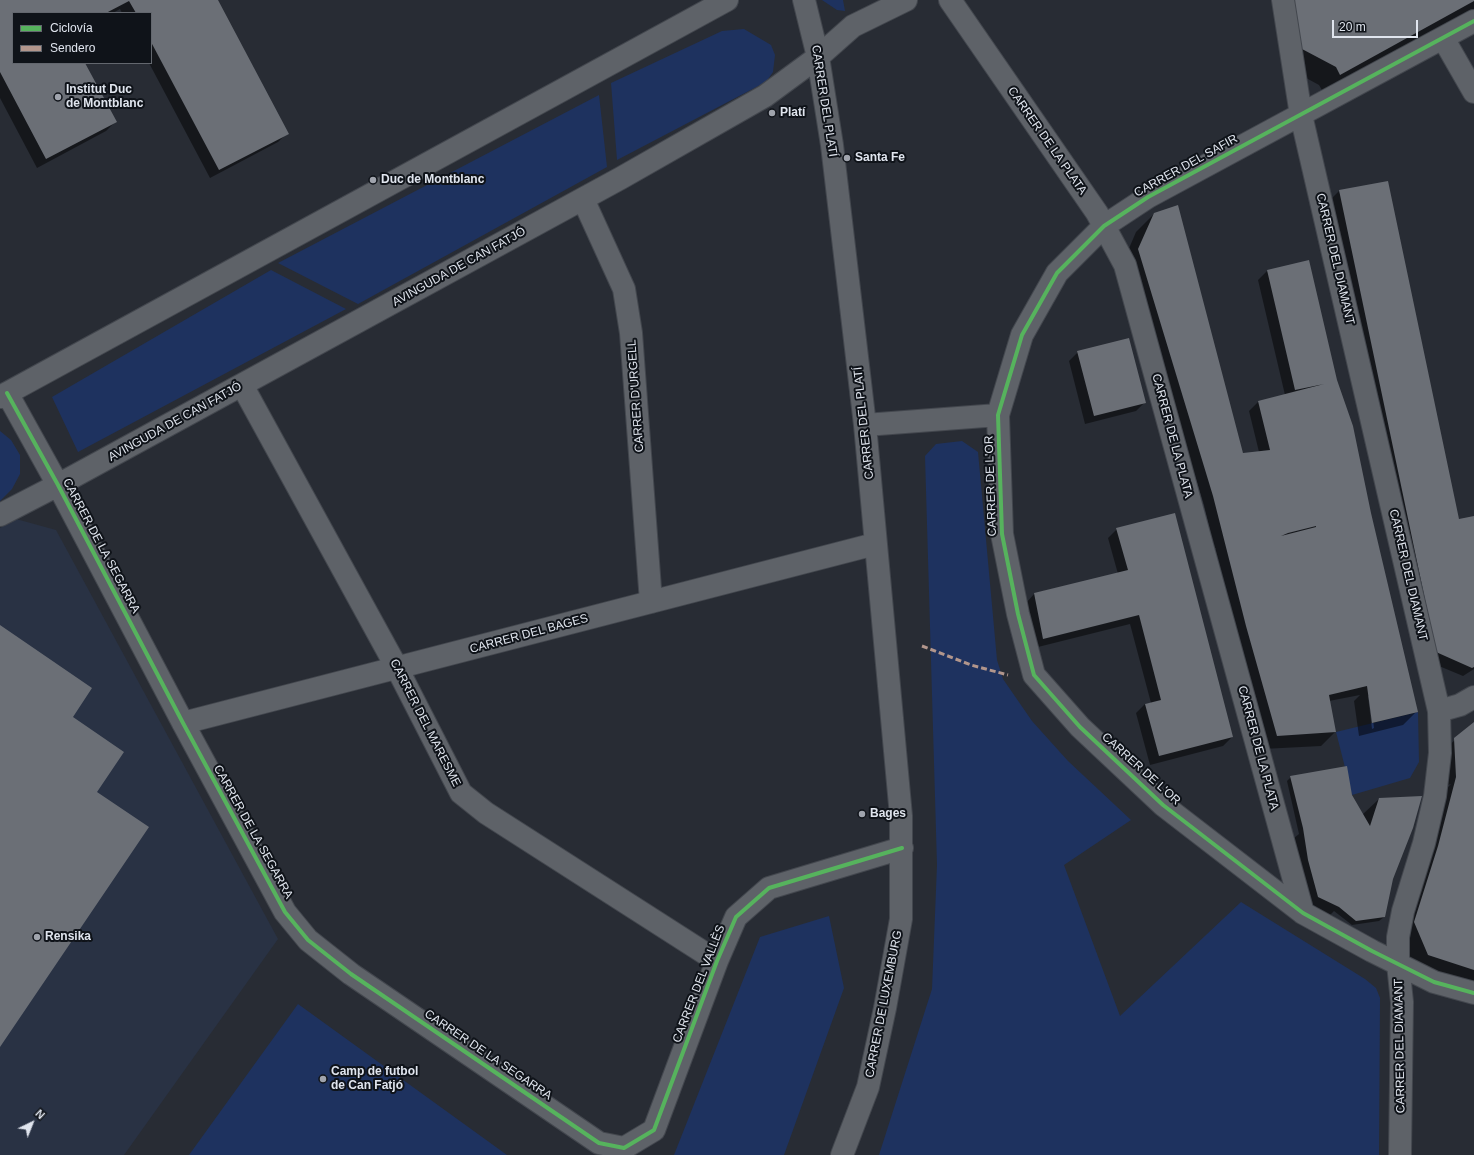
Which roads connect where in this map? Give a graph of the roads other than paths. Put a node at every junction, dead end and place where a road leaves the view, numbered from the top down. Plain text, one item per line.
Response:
1 (727, 0) edge
2 (804, 0) edge
3 (906, 0) edge
4 (950, 0) edge
5 (1283, 0) edge
6 (1474, 21) edge
7 (1443, 38) junction
8 (818, 58) junction
9 (1474, 92) edge
10 (1301, 115) junction
11 (583, 200) junction
12 (1104, 226) junction
13 (242, 385) junction
14 (4, 395) edge
15 (998, 415) junction
16 (865, 425) junction
17 (58, 485) junction
18 (0, 515) edge
19 (875, 544) junction
20 (651, 602) junction
21 (397, 668) junction
22 (1474, 696) edge
23 (1438, 711) junction
24 (183, 723) junction
25 (902, 848) junction
26 (1303, 913) junction
27 (717, 961) junction
28 (1398, 964) junction
29 (1474, 993) edge
30 (624, 1148) joint
31 (842, 1155) edge
32 (1400, 1155) edge

1 - 14 street
2 - 8 street, CARRER DEL PLATÍ
3 - 8 street, AVINGUDA DE CAN FATJÓ
4 - 12 street, CARRER DE LA PLATA
5 - 10 street, CARRER DEL DIAMANT
6 - 7 street, CARRER DEL SAFIR
7 - 9 street
7 - 10 street, CARRER DEL SAFIR
8 - 11 street, AVINGUDA DE CAN FATJÓ
8 - 16 street, CARRER DEL PLATÍ
10 - 12 street, CARRER DEL SAFIR
10 - 23 street, CARRER DEL DIAMANT
11 - 13 street, AVINGUDA DE CAN FATJÓ
11 - 20 street, CARRER D'URGELL
12 - 15 street, CARRER DEL SAFIR
12 - 26 street, CARRER DE LA PLATA
13 - 17 street, AVINGUDA DE CAN FATJÓ
13 - 21 street, CARRER DEL MARESME
14 - 17 street, CARRER DE LA SEGARRA
15 - 16 street
15 - 26 street, CARRER DE L'OR
16 - 19 street, CARRER DEL PLATÍ
17 - 18 street, AVINGUDA DE CAN FATJÓ
17 - 24 street, CARRER DE LA SEGARRA
19 - 20 street, CARRER DEL BAGES
19 - 25 street, CARRER DEL PLATÍ
20 - 21 street, CARRER DEL BAGES
21 - 24 street, CARRER DEL BAGES
21 - 27 street, CARRER DEL MARESME
22 - 23 street
23 - 28 street, CARRER DEL DIAMANT
24 - 30 street, CARRER DE LA SEGARRA
25 - 27 street, CARRER DEL VALLÈS
25 - 31 street, CARRER DE LUXEMBURG
26 - 28 street, CARRER DE L'OR
27 - 30 street, CARRER DEL VALLÈS
28 - 29 street, CARRER DE L'OR
28 - 32 street, CARRER DEL DIAMANT

